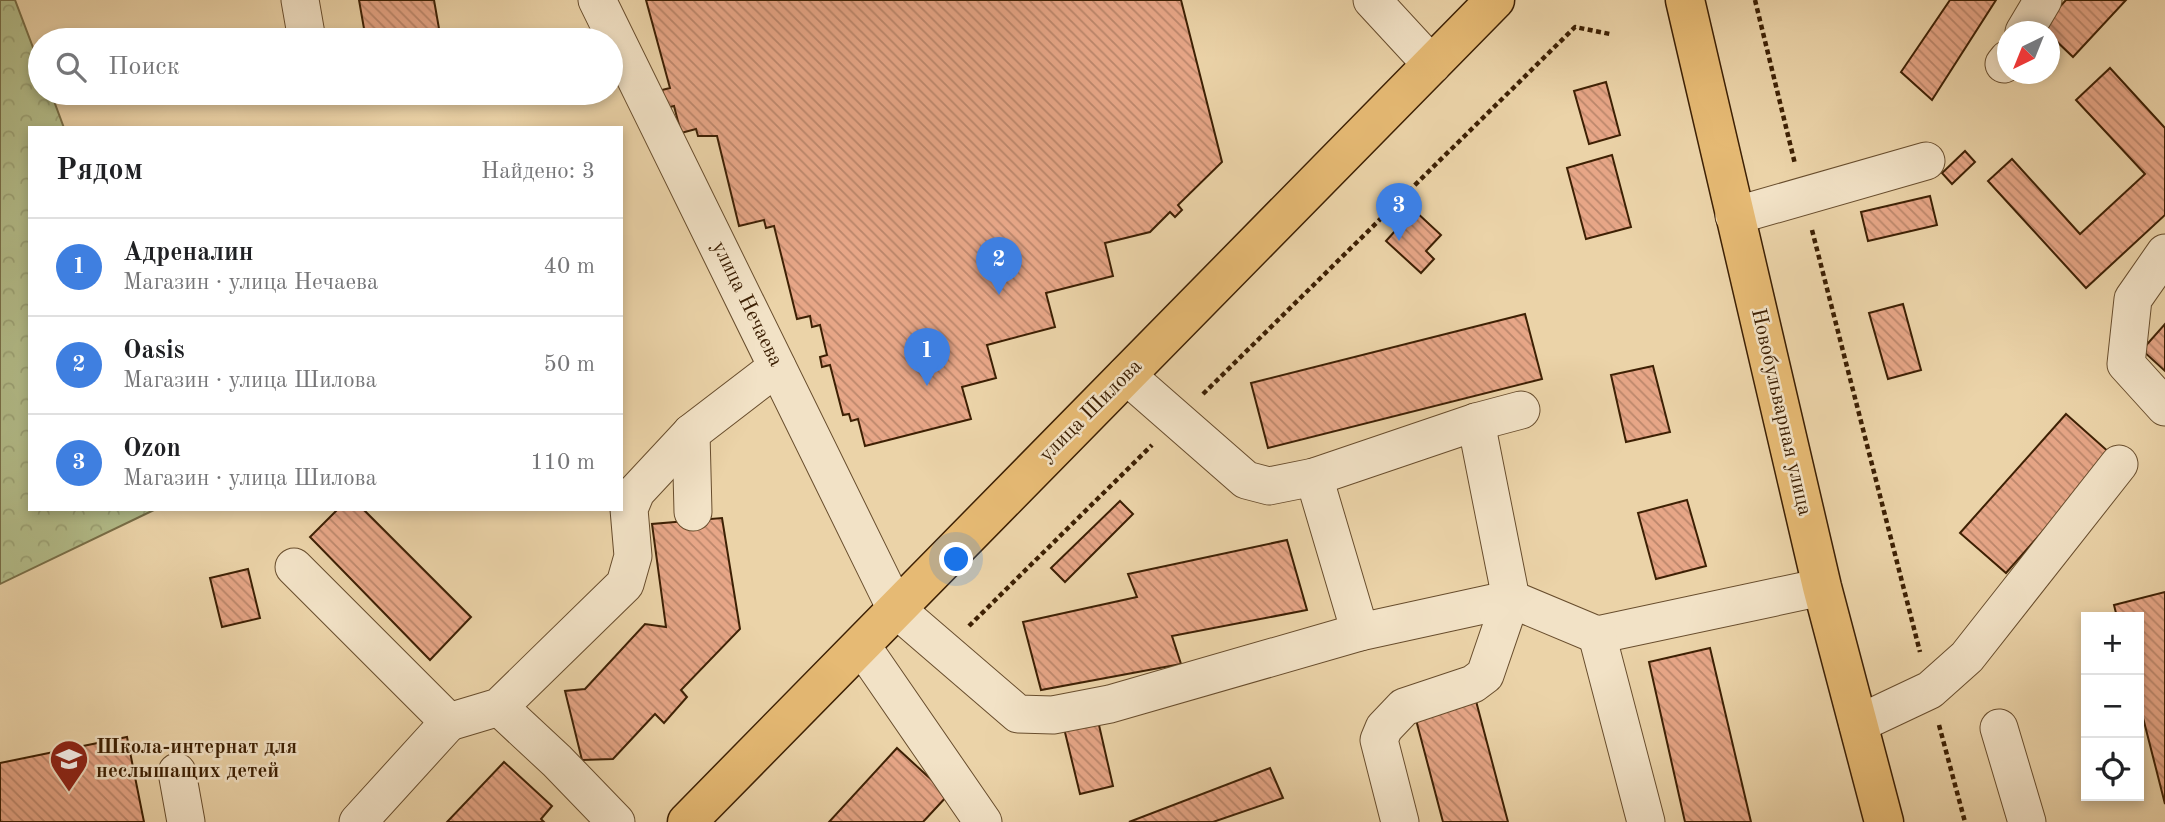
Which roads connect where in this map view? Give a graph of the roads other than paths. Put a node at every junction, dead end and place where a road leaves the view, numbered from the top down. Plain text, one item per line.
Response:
1 (300, 0) edge
2 (1372, 0) edge
3 (1495, 0) edge
4 (1685, 0) edge
5 (2043, 0) edge
6 (2031, 21) edge
7 (305, 28) edge
8 (623, 61) edge
9 (1432, 65) junction
10 (1926, 161) dead end
11 (1734, 216) junction
12 (2165, 253) edge
13 (778, 367) junction
14 (1126, 375) junction
15 (2165, 407) edge
16 (1521, 411) dead end
17 (1476, 422) junction
18 (691, 433) junction
19 (2119, 464) dead end
20 (1314, 477) junction
21 (692, 512) dead end
22 (294, 567) dead end
23 (1822, 587) junction
24 (1511, 599) junction
25 (896, 609) junction
26 (1360, 632) junction
27 (1597, 635) junction
28 (861, 645) junction
29 (499, 707) junction
30 (449, 722) junction
31 (1858, 724) junction
32 (1999, 728) dead end
33 (177, 772) dead end
34 (186, 822) edge
35 (358, 822) edge
36 (616, 822) edge
37 (687, 822) edge
38 (983, 822) edge
39 (1400, 822) edge
40 (1646, 822) edge
41 (1884, 822) edge
42 (2026, 822) edge

1 - 7 street
2 - 9 street
3 - 9 main road, улица Шилова
4 - 11 main road, Новобульварная улица
5 - 6 street
8 - 13 street, улица Нечаева
9 - 14 main road, улица Шилова
10 - 11 street
11 - 23 main road, Новобульварная улица
12 - 15 street
13 - 18 street
13 - 25 street, улица Нечаева
14 - 20 street
14 - 25 main road, улица Шилова
16 - 17 street
17 - 20 street
17 - 24 street
18 - 21 street
18 - 29 street
19 - 31 street
20 - 26 street
22 - 30 street
23 - 27 street
23 - 31 main road, Новобульварная улица
24 - 26 street
24 - 27 street
24 - 39 street
25 - 26 street
25 - 28 main road, улица Шилова
27 - 40 street
28 - 37 main road, улица Шилова
28 - 38 street
29 - 30 street
29 - 36 street
30 - 35 street
31 - 41 main road, Новобульварная улица
32 - 42 street
33 - 34 street

